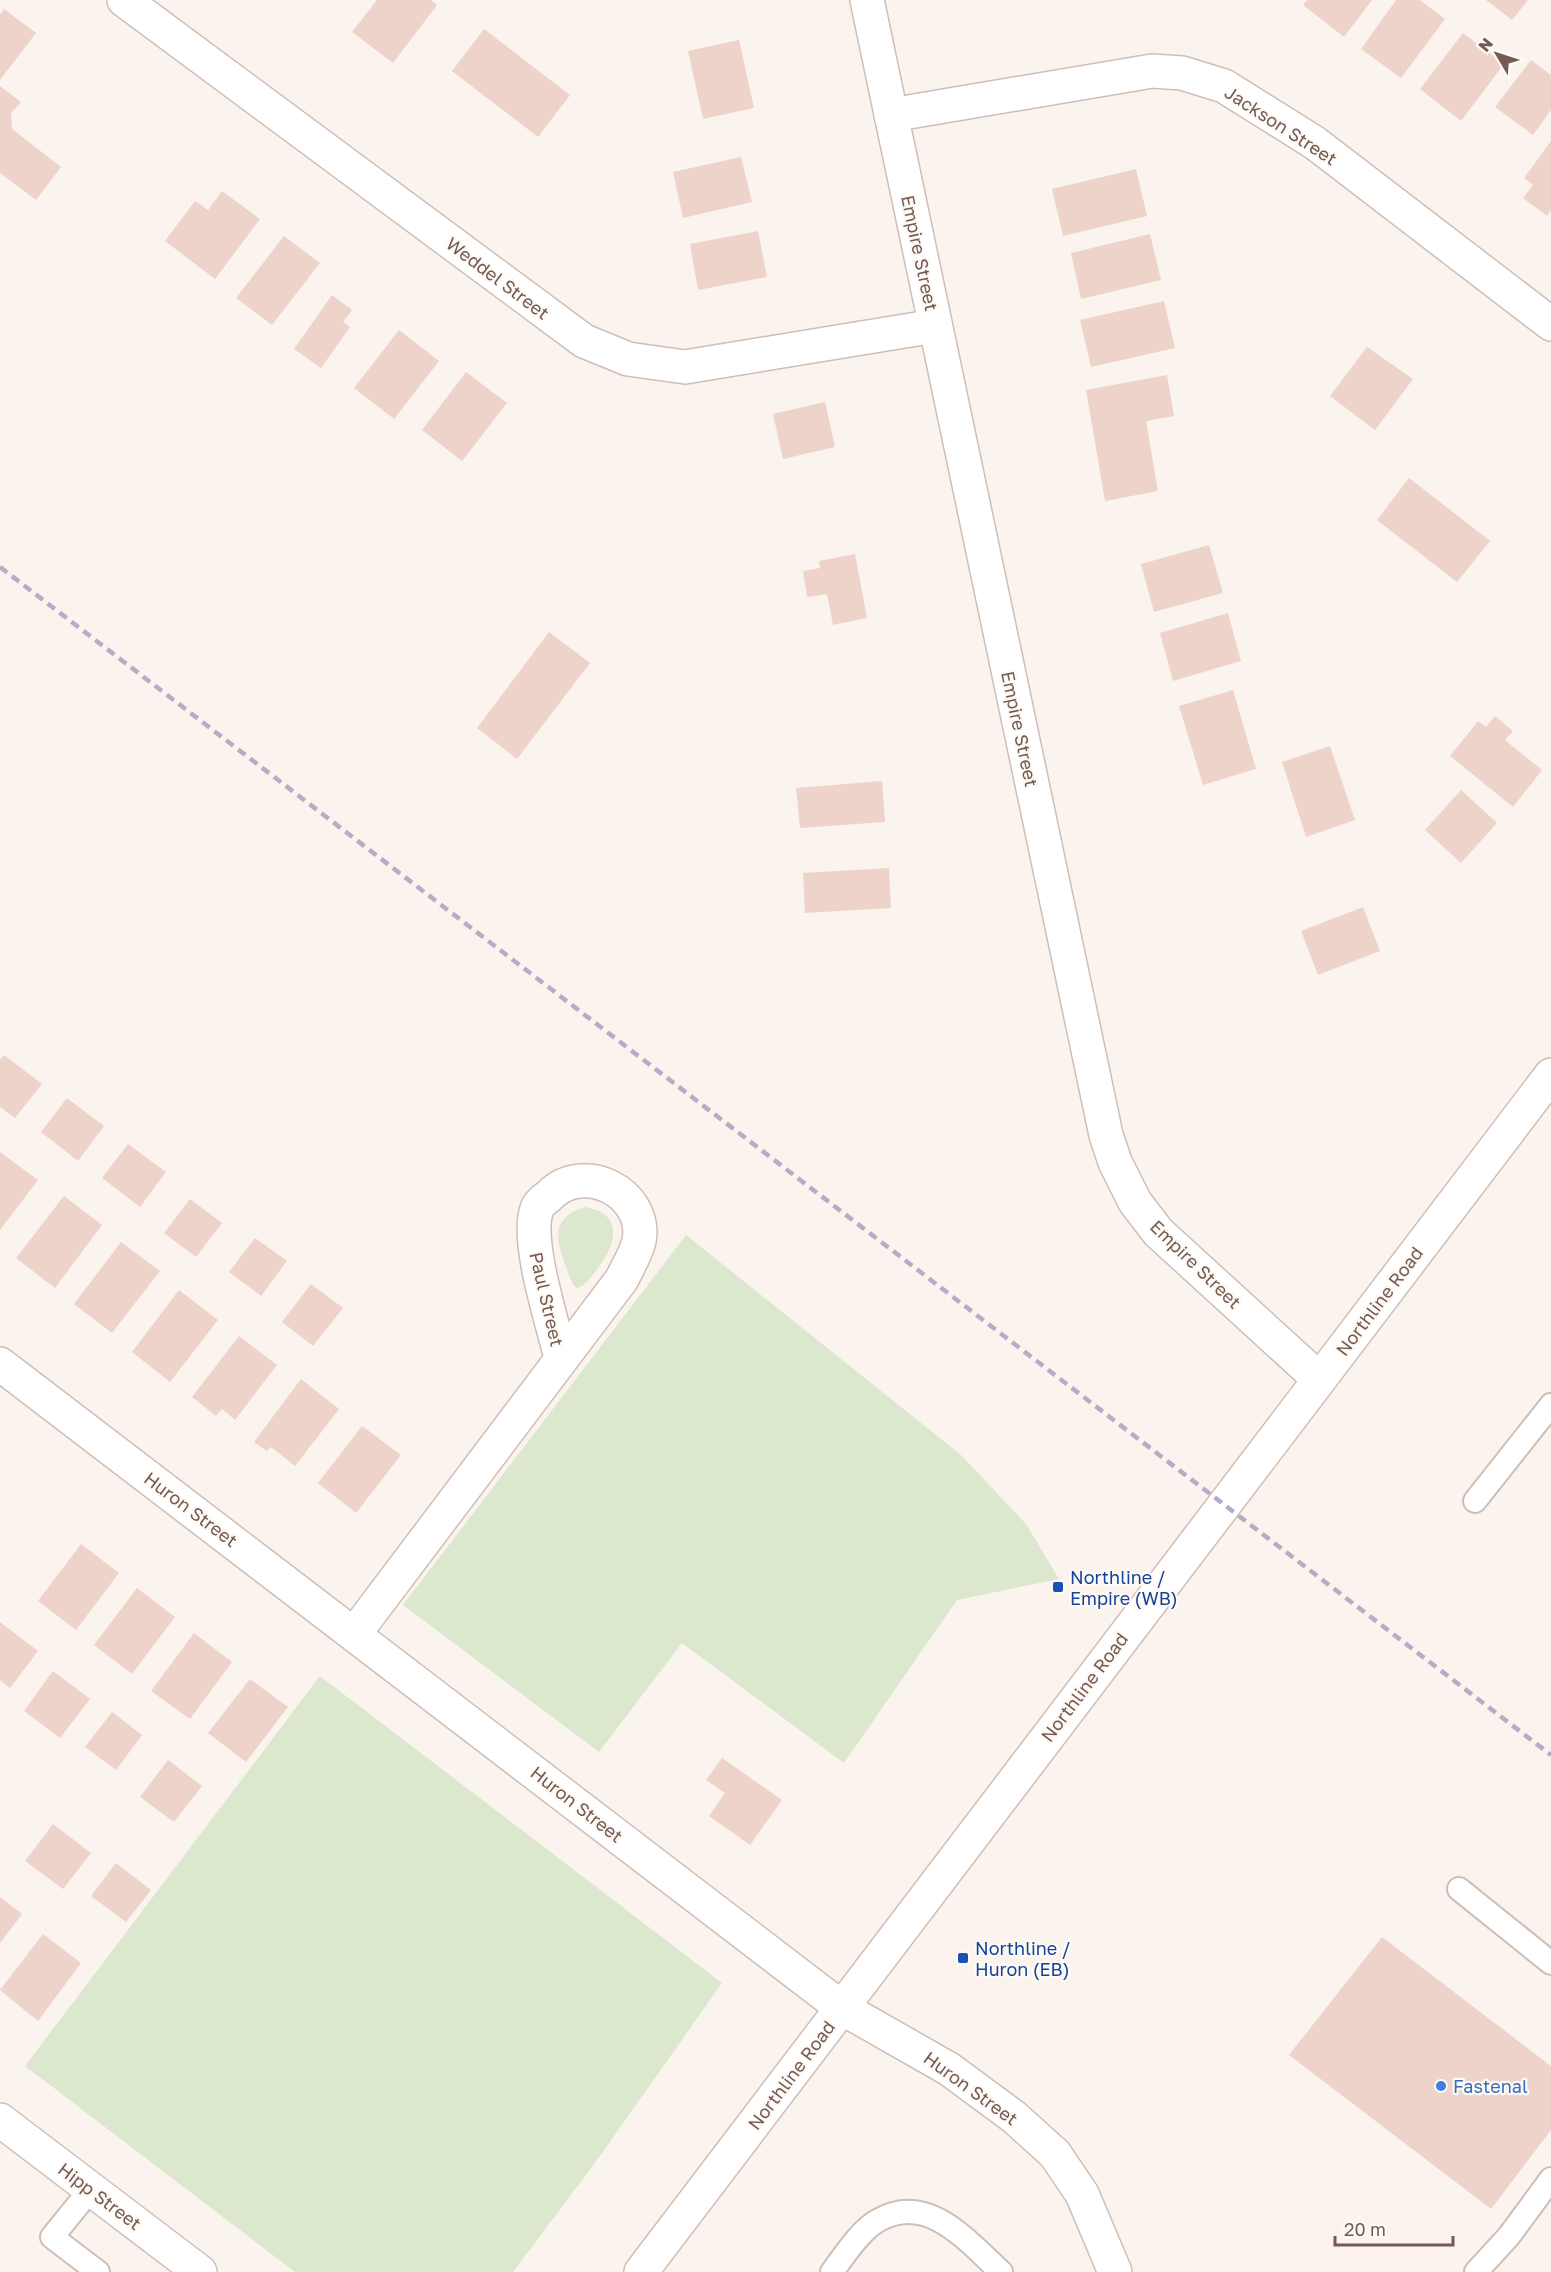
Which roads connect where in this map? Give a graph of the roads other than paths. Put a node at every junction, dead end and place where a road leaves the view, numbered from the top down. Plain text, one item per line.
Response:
1 (124, 0) edge
2 (867, 0) edge
3 (891, 115) junction
4 (1551, 324) edge
5 (935, 326) junction
6 (1547, 1090) edge
7 (561, 1358) junction
8 (0, 1364) edge
9 (1319, 1379) junction
10 (1551, 1405) edge
11 (1476, 1501) dead end
12 (355, 1633) junction
13 (1459, 1889) dead end
14 (1551, 1963) edge
15 (842, 2008) junction
16 (0, 2120) edge
17 (1551, 2179) edge
18 (91, 2189) junction
19 (187, 2268) edge
20 (98, 2272) edge
21 (642, 2272) edge
22 (832, 2272) edge
23 (1001, 2272) edge
24 (1115, 2272) edge
25 (1476, 2272) edge

1 - 5 street, Weddel Street
2 - 3 street, Empire Street
3 - 4 street, Jackson Street
3 - 5 street, Empire Street
5 - 9 street, Empire Street
6 - 9 street, Northline Road
7 - 7 street, Paul Street
7 - 12 street, Paul Street
8 - 12 street, Huron Street
9 - 15 street, Northline Road
10 - 11 lane
12 - 15 street, Huron Street
13 - 14 lane
15 - 21 street, Northline Road
15 - 24 street, Huron Street
16 - 18 street, Hipp Street
17 - 25 lane
18 - 19 street, Hipp Street
18 - 20 lane
22 - 23 lane

